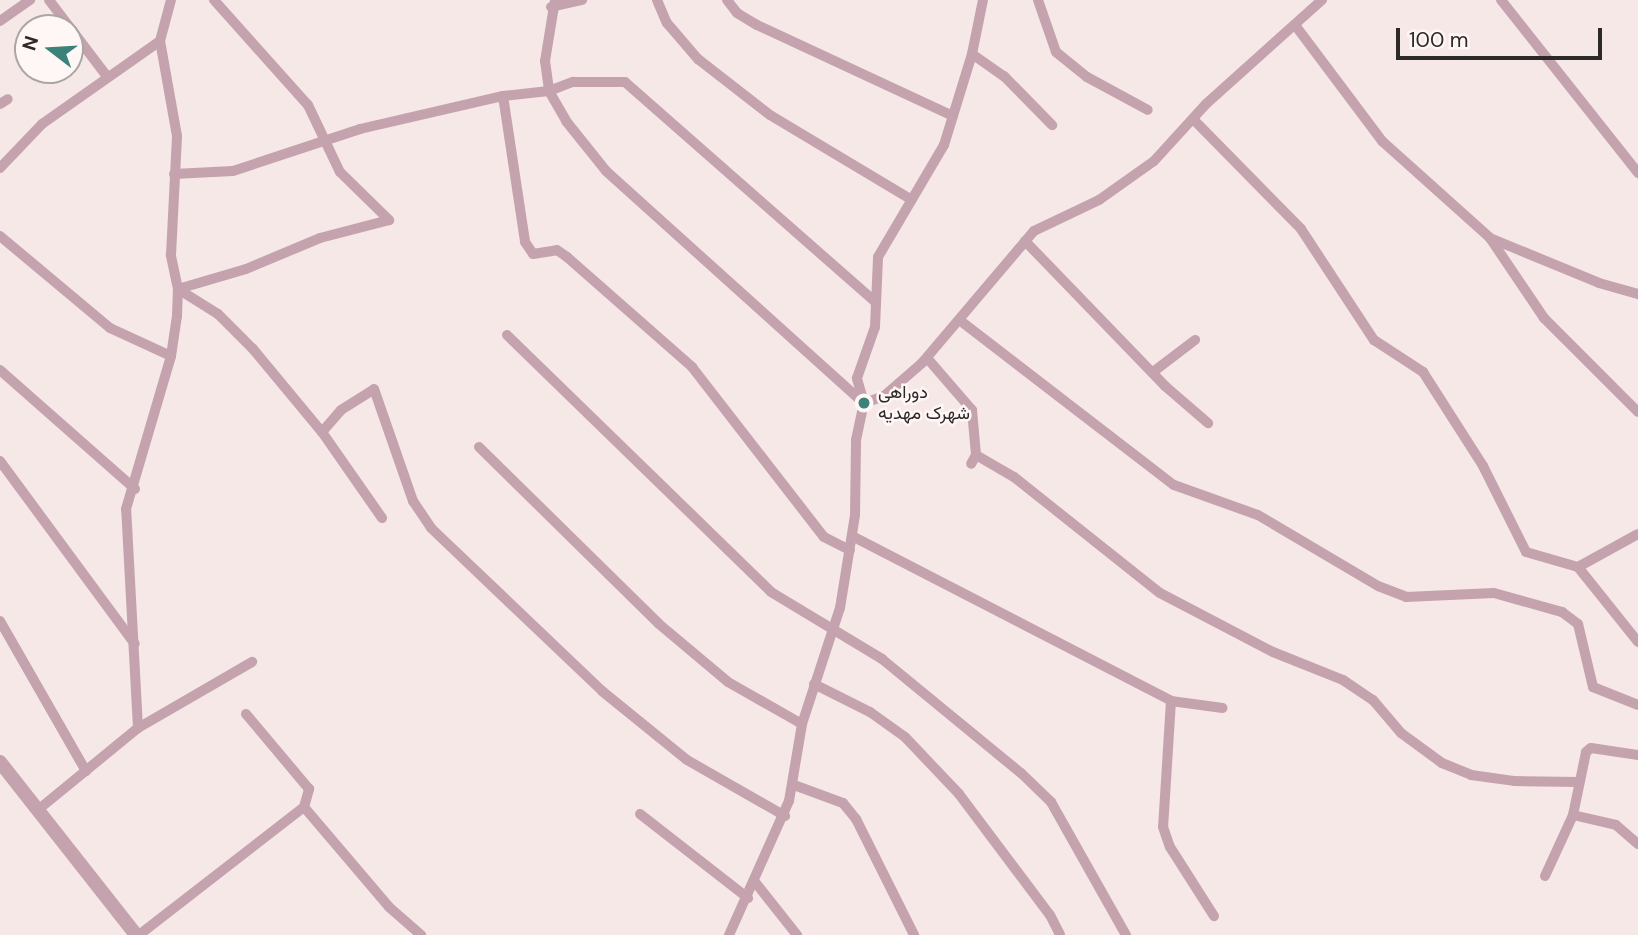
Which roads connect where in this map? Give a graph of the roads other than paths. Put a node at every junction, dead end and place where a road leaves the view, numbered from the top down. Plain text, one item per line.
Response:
1 (30, 0) edge
2 (50, 0) edge
3 (171, 0) edge
4 (214, 0) edge
5 (582, 0) edge
6 (657, 0) edge
7 (727, 0) edge
8 (983, 0) edge
9 (1038, 0) edge
10 (1321, 0) edge
11 (1501, 0) edge
12 (553, 4) edge
13 (0, 21) edge
14 (1295, 25) junction
15 (160, 41) junction
16 (972, 54) junction
17 (106, 75) junction
18 (549, 91) junction
19 (503, 96) junction
20 (1148, 110) dead end
21 (953, 116) junction
22 (1193, 119) junction
23 (1052, 125) dead end
24 (324, 142) junction
25 (0, 168) edge
26 (1638, 173) edge
27 (174, 174) junction
28 (912, 200) junction
29 (0, 236) edge
30 (1490, 238) junction
31 (1025, 241) junction
32 (178, 289) junction
33 (1638, 294) edge
34 (875, 302) junction
35 (962, 321) junction
36 (507, 335) dead end
37 (1195, 340) dead end
38 (171, 356) junction
39 (927, 358) junction
40 (0, 370) edge
41 (1153, 372) junction
42 (864, 403) junction
43 (1638, 412) edge
44 (1208, 423) dead end
45 (322, 432) junction
46 (479, 447) dead end
47 (0, 461) edge
48 (135, 489) junction
49 (382, 518) dead end
50 (1638, 534) edge
51 (852, 536) junction
52 (850, 550) junction
53 (1578, 567) junction
54 (0, 621) edge
55 (835, 627) junction
56 (1638, 642) edge
57 (135, 644) junction
58 (252, 662) dead end
59 (814, 684) junction
60 (1171, 701) junction
61 (1638, 705) edge
62 (1223, 708) dead end
63 (246, 714) dead end
64 (802, 724) junction
65 (138, 728) junction
66 (1638, 755) edge
67 (0, 762) edge
68 (86, 771) junction
69 (1579, 782) junction
70 (794, 785) junction
71 (304, 807) junction
72 (39, 809) junction
73 (640, 814) dead end
74 (1573, 815) junction
75 (785, 816) junction
76 (1638, 844) edge
77 (1545, 876) dead end
78 (755, 882) junction
79 (748, 898) junction
80 (1214, 916) dead end
81 (137, 935) edge
82 (421, 935) edge
83 (729, 935) edge
84 (797, 935) edge
85 (914, 935) edge
86 (1060, 935) edge
87 (1126, 935) edge

1 - 13 street
2 - 17 street
3 - 15 street
4 - 24 street
5 - 12 street
6 - 28 street
7 - 21 street
8 - 16 street
9 - 20 street
10 - 14 street
11 - 26 street
12 - 18 street
14 - 22 street
14 - 30 street
15 - 17 street
15 - 27 street
16 - 21 street
16 - 23 street
17 - 25 street
18 - 19 street
18 - 34 street
18 - 42 street
19 - 24 street
19 - 52 street
21 - 28 street
22 - 31 street
22 - 53 street
24 - 27 street
24 - 32 street
27 - 32 street
28 - 34 street
29 - 38 street
30 - 33 street
30 - 43 street
31 - 35 street
31 - 41 street
32 - 38 street
32 - 45 street
34 - 42 street
35 - 39 street
35 - 61 street
36 - 55 street
37 - 41 street
38 - 48 street
39 - 42 street
39 - 69 street
40 - 48 street
41 - 44 street
42 - 51 street
45 - 49 street
45 - 75 street
46 - 64 street
47 - 57 street
48 - 57 street
50 - 53 street
51 - 52 street
51 - 60 street
52 - 55 street
53 - 56 street
54 - 68 street
55 - 59 street
55 - 87 street
57 - 65 street
58 - 65 street
59 - 64 street
59 - 86 street
60 - 62 street
60 - 80 street
63 - 71 street
64 - 70 street
65 - 68 street
66 - 69 street
67 - 72 street
68 - 72 street
69 - 74 street
70 - 75 street
70 - 85 street
71 - 81 street
71 - 82 street
72 - 81 street
73 - 79 street
74 - 76 street
74 - 77 street
75 - 78 street
78 - 79 street
78 - 84 street
79 - 83 street

